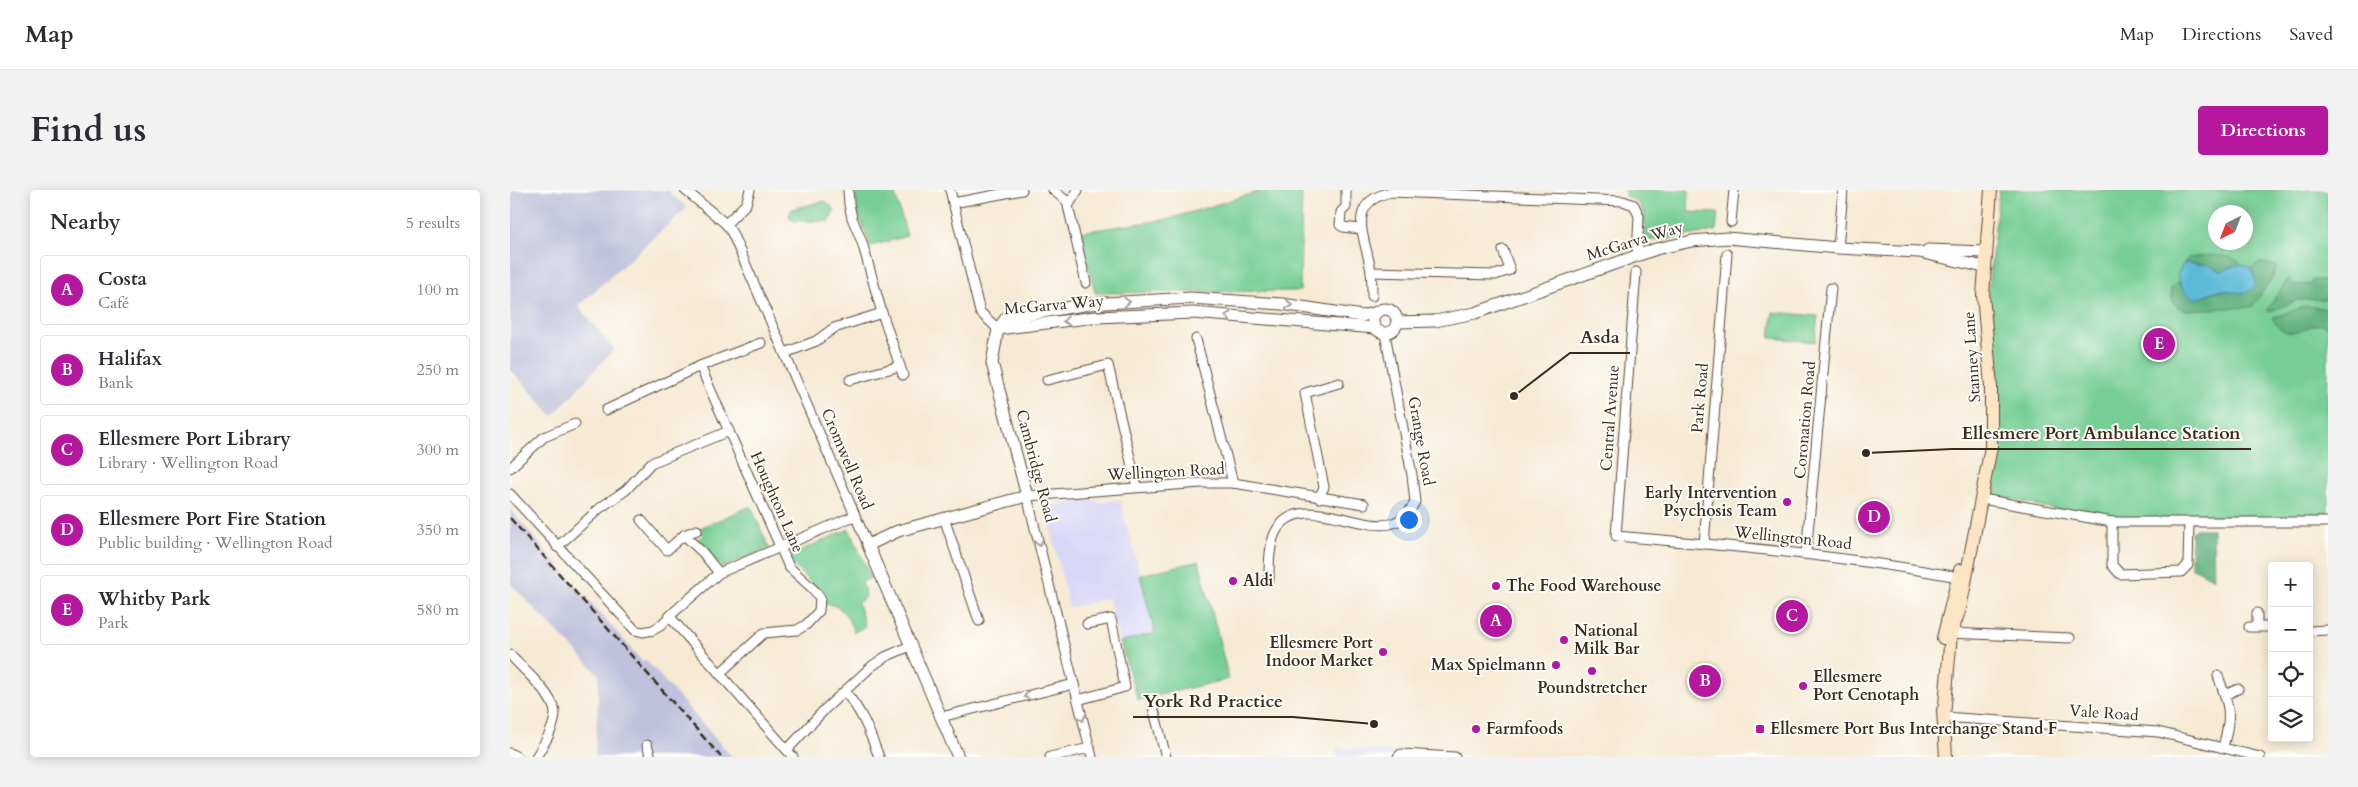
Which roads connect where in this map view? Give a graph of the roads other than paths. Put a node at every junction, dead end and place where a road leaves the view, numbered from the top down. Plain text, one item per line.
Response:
1 (685, 190) edge
2 (750, 190) edge
3 (848, 190) edge
4 (950, 190) edge
5 (1022, 190) edge
6 (1053, 190) edge
7 (1078, 190) edge
8 (1346, 190) edge
9 (1734, 190) edge
10 (1843, 190) edge
11 (1992, 190) edge
12 (1009, 191) edge
13 (1587, 195) edge
14 (953, 203) junction
15 (1069, 204) junction
16 (1731, 222) dead end
17 (726, 224) junction
18 (1360, 229) junction
19 (1838, 248) junction
20 (1503, 250) dead end
21 (1919, 252) junction
22 (1986, 252) junction
23 (1727, 254) dead end
24 (1637, 256) junction
25 (1984, 267) junction
26 (1371, 272) junction
27 (1636, 272) dead end
28 (1086, 283) dead end
29 (1831, 288) dead end
30 (1372, 296) dead end
31 (1377, 312) junction
32 (882, 313) junction
33 (1397, 322) junction
34 (998, 330) junction
35 (1380, 331) junction
36 (1196, 339) dead end
37 (762, 343) dead end
38 (785, 353) junction
39 (700, 366) junction
40 (850, 380) dead end
41 (1047, 380) dead end
42 (1339, 383) dead end
43 (606, 410) dead end
44 (576, 424) dead end
45 (729, 431) junction
46 (510, 468) edge
47 (1233, 484) junction
48 (1137, 487) junction
49 (510, 494) edge
50 (1027, 496) junction
51 (1319, 498) junction
52 (1982, 499) junction
53 (1364, 504) dead end
54 (854, 516) junction
55 (944, 518) junction
56 (641, 520) dead end
57 (2112, 522) junction
58 (2328, 522) edge
59 (2189, 523) junction
60 (697, 530) dead end
61 (684, 536) junction
62 (1616, 536) joint
63 (1704, 544) junction
64 (557, 546) junction
65 (868, 546) junction
66 (780, 549) junction
67 (1806, 554) junction
68 (720, 574) junction
69 (1268, 578) dead end
70 (1962, 578) junction
71 (2257, 613) dead end
72 (670, 617) junction
73 (979, 621) dead end
74 (1087, 624) dead end
75 (2268, 628) edge
76 (2328, 630) edge
77 (2313, 631) edge
78 (1948, 633) junction
79 (2070, 638) dead end
80 (910, 646) junction
81 (510, 655) edge
82 (719, 674) junction
83 (2218, 676) dead end
84 (1074, 684) junction
85 (2238, 689) dead end
86 (845, 692) junction
87 (2225, 694) junction
88 (1078, 700) junction
89 (1153, 707) dead end
90 (1944, 717) junction
91 (941, 718) junction
92 (647, 745) dead end
93 (2223, 747) junction
94 (1091, 752) edge
95 (510, 753) edge
96 (790, 754) edge
97 (1400, 756) edge
98 (517, 757) edge
99 (536, 757) edge
100 (651, 757) edge
101 (879, 757) edge
102 (958, 757) edge
103 (1050, 757) edge
104 (1166, 757) edge
105 (1455, 757) edge
106 (1946, 757) edge
107 (2260, 757) edge

1 - 17 street, Cromwell Road
2 - 17 street
3 - 32 street
4 - 14 street
5 - 12 street
6 - 15 street
7 - 15 street
8 - 18 street
9 - 16 street
10 - 19 street
11 - 22 main road, Stanney Lane
12 - 14 street
13 - 18 street
13 - 24 street
14 - 34 street
15 - 28 street
17 - 38 street, Cromwell Road
18 - 26 street
19 - 21 street, McGarva Way
19 - 24 street, McGarva Way
20 - 26 street
21 - 22 street, McGarva Way
21 - 25 street, McGarva Way
22 - 25 main road, Stanney Lane
23 - 63 street, Park Road
24 - 33 street, McGarva Way
25 - 52 main road, Stanney Lane
26 - 30 street
27 - 62 street, Central Avenue
29 - 67 street, Coronation Road
31 - 33 street
34 -> 31 street, McGarva Way
31 - 35 street
32 - 38 street
32 - 40 street
33 - 35 street
35 -> 34 street, McGarva Way
34 - 50 street, Cambridge Road
35 - 69 street, Grange Road
36 - 47 street
37 - 39 street
38 - 54 street, Cromwell Road
39 - 43 street
39 - 45 street, Houghton Lane
41 - 48 street
42 - 51 street
44 - 46 street
45 - 64 street
45 - 66 street, Houghton Lane
47 - 48 street, Wellington Road
47 - 51 street, Wellington Road
48 - 50 street, Wellington Road
49 - 64 street
50 - 55 street
50 -> 84 street, Cambridge Road
51 - 53 street, Wellington Road
52 - 57 street
52 - 70 main road, Stanney Lane
54 - 65 street, Cromwell Road
54 - 66 street
55 - 65 street
55 - 73 street
56 - 61 street
57 - 59 street
57 - 59 street
58 - 59 street
60 - 61 street
61 - 68 street
62 - 63 street, Wellington Road
63 - 67 street, Wellington Road
64 - 72 street
65 - 80 street, Cromwell Road
66 - 68 street
66 - 82 street, Houghton Lane
67 - 70 street, Wellington Road
68 - 72 street
70 - 78 main road, Stanney Lane
71 - 75 street
72 - 82 street
74 - 88 street
76 - 77 street
78 - 79 street
78 - 90 main road, Stanney Lane
78 - 90 main road, Stanney Lane
80 - 86 street
80 - 91 street, Cromwell Road
81 - 99 street
82 - 96 street
83 - 87 street
84 - 88 street, Cambridge Road
84 -> 91 street
85 - 87 street
86 - 96 street
86 - 101 street
87 - 93 street
88 -> 94 street, Cambridge Road
89 - 104 street
90 - 93 street, Vale Road
90 - 106 main road, Stanney Lane
91 - 102 street, Cromwell Road
92 - 100 street
93 - 107 street, Vale Road
94 - 103 street
95 - 98 street
97 - 105 street

